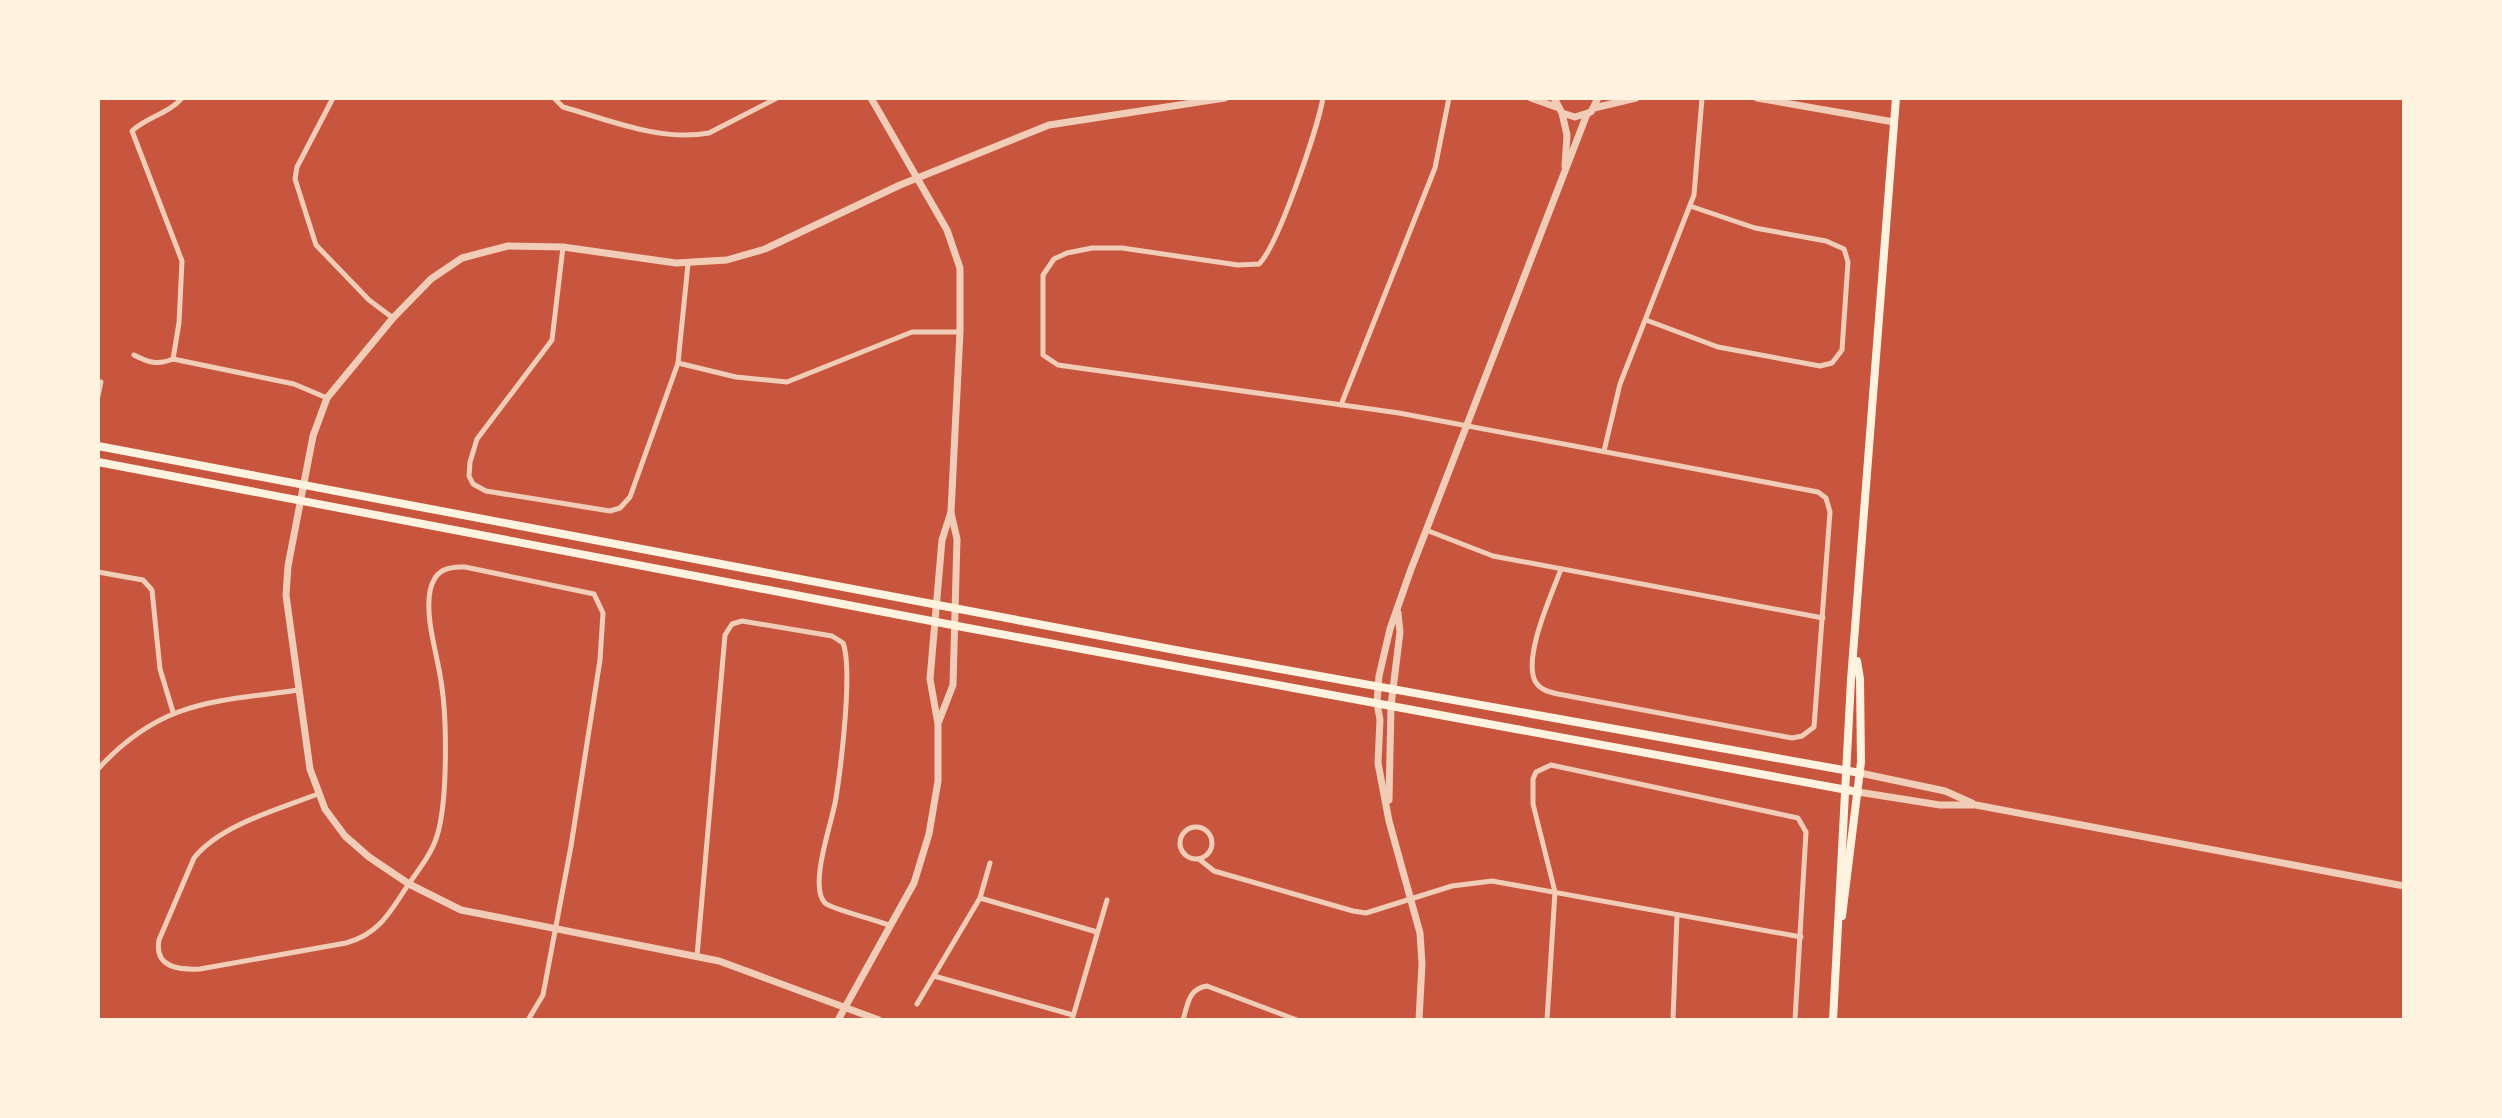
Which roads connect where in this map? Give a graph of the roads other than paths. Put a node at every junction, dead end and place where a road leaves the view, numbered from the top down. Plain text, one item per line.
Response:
1 (182, 98) edge
2 (333, 98) edge
3 (554, 98) edge
4 (777, 98) edge
5 (872, 98) edge
6 (1225, 98) edge
7 (1323, 98) edge
8 (1449, 98) edge
9 (1531, 98) edge
10 (1554, 98) edge
11 (1598, 98) edge
12 (1636, 98) edge
13 (1702, 98) edge
14 (1757, 98) edge
15 (1896, 98) edge
16 (1560, 110) junction
17 (1590, 111) junction
18 (1894, 121) junction
19 (1564, 174) junction
20 (919, 178) junction
21 (1690, 206) junction
22 (563, 247) junction
23 (688, 264) junction
24 (393, 318) junction
25 (1646, 320) junction
26 (960, 332) junction
27 (134, 355) dead end
28 (173, 359) junction
29 (678, 363) junction
30 (101, 382) dead end
31 (98, 396) edge
32 (327, 398) junction
33 (1341, 405) junction
34 (1467, 426) junction
35 (98, 446) edge
36 (1604, 451) junction
37 (98, 462) edge
38 (305, 485) junction
39 (303, 502) junction
40 (951, 512) junction
41 (1426, 530) junction
42 (1561, 569) junction
43 (98, 572) edge
44 (936, 603) junction
45 (954, 607) junction
46 (1398, 612) junction
47 (1823, 618) junction
48 (936, 621) junction
49 (953, 625) junction
50 (1855, 653) junction
51 (1378, 684) junction
52 (1393, 687) junction
53 (299, 690) junction
54 (1377, 703) junction
55 (1391, 706) junction
56 (173, 712) junction
57 (938, 724) junction
58 (98, 769) edge
59 (1846, 770) junction
60 (1860, 773) junction
61 (1845, 790) junction
62 (1858, 792) junction
63 (318, 794) junction
64 (1976, 805) junction
65 (1389, 821) junction
66 (1199, 859) junction
67 (990, 863) dead end
68 (409, 884) junction
69 (2404, 886) edge
70 (1555, 892) junction
71 (980, 898) junction
72 (1412, 898) junction
73 (1107, 900) dead end
74 (1677, 915) junction
75 (1840, 925) junction
76 (891, 926) junction
77 (555, 930) junction
78 (1097, 932) junction
79 (1801, 937) junction
80 (697, 956) junction
81 (934, 975) junction
82 (917, 1004) dead end
83 (844, 1008) junction
84 (1073, 1017) edge
85 (528, 1020) edge
86 (838, 1020) edge
87 (879, 1020) edge
88 (1183, 1020) edge
89 (1297, 1020) edge
90 (1419, 1020) edge
91 (1547, 1020) edge
92 (1672, 1020) edge
93 (1795, 1020) edge
94 (1833, 1020) edge

1 - 28 street
2 - 24 street
3 - 4 street
5 - 20 street
6 - 20 street
7 - 33 street
8 - 33 street
9 - 16 street
10 - 16 street
11 - 17 street
12 - 17 street
13 - 21 street
14 - 18 street
15 - 18 main road
16 - 17 street
16 - 19 street
17 - 19 street
18 - 50 main road
19 - 34 street
20 - 23 street
20 - 26 street
21 - 25 street
21 - 25 street
22 - 23 street
22 - 24 street
22 - 29 street
23 - 29 street
24 - 32 street
25 - 36 street
26 - 29 street
26 - 40 street
27 - 28 street
28 - 32 street
30 - 31 street
32 - 38 street
33 - 34 street
34 - 36 street
34 - 41 street
35 - 38 main road
36 - 47 street
37 - 39 main road
38 - 39 street
38 - 44 main road
39 - 48 main road
39 - 53 street
40 - 44 street
40 - 45 street
41 - 42 street
41 - 46 street
42 - 47 street
42 - 47 street
43 - 56 street
44 - 45 main road
44 - 48 street
45 - 49 street
45 - 51 main road
46 - 51 street
46 - 52 street
48 - 49 main road
48 - 57 street
49 - 54 main road
49 - 57 street
50 - 59 main road
50 - 60 main road
51 - 52 main road
51 - 54 street
52 - 55 street
52 - 59 main road
53 - 56 street
53 - 63 street
54 - 55 main road
54 - 65 street
55 - 61 main road
55 - 65 street
56 - 58 street
57 - 76 street
59 - 60 main road
59 - 61 main road
60 - 62 main road
60 - 64 street
61 - 62 main road
61 - 75 main road
62 - 64 street
62 - 75 main road
63 - 68 street
63 - 68 street
64 - 69 street
65 - 72 street
66 - 66 street
66 - 72 street
67 - 71 street
68 - 77 street
68 - 77 street
70 - 72 street
70 - 74 street
70 - 79 street
70 - 91 street
71 - 78 street
71 - 81 street
72 - 90 street
73 - 78 street
74 - 79 street
74 - 92 street
75 - 94 main road
76 - 80 street
76 - 83 street
77 - 80 street
77 - 85 street
78 - 84 street
79 - 93 street
80 - 83 street
81 - 82 street
81 - 84 street
83 - 86 street
83 - 87 street
88 - 89 street

